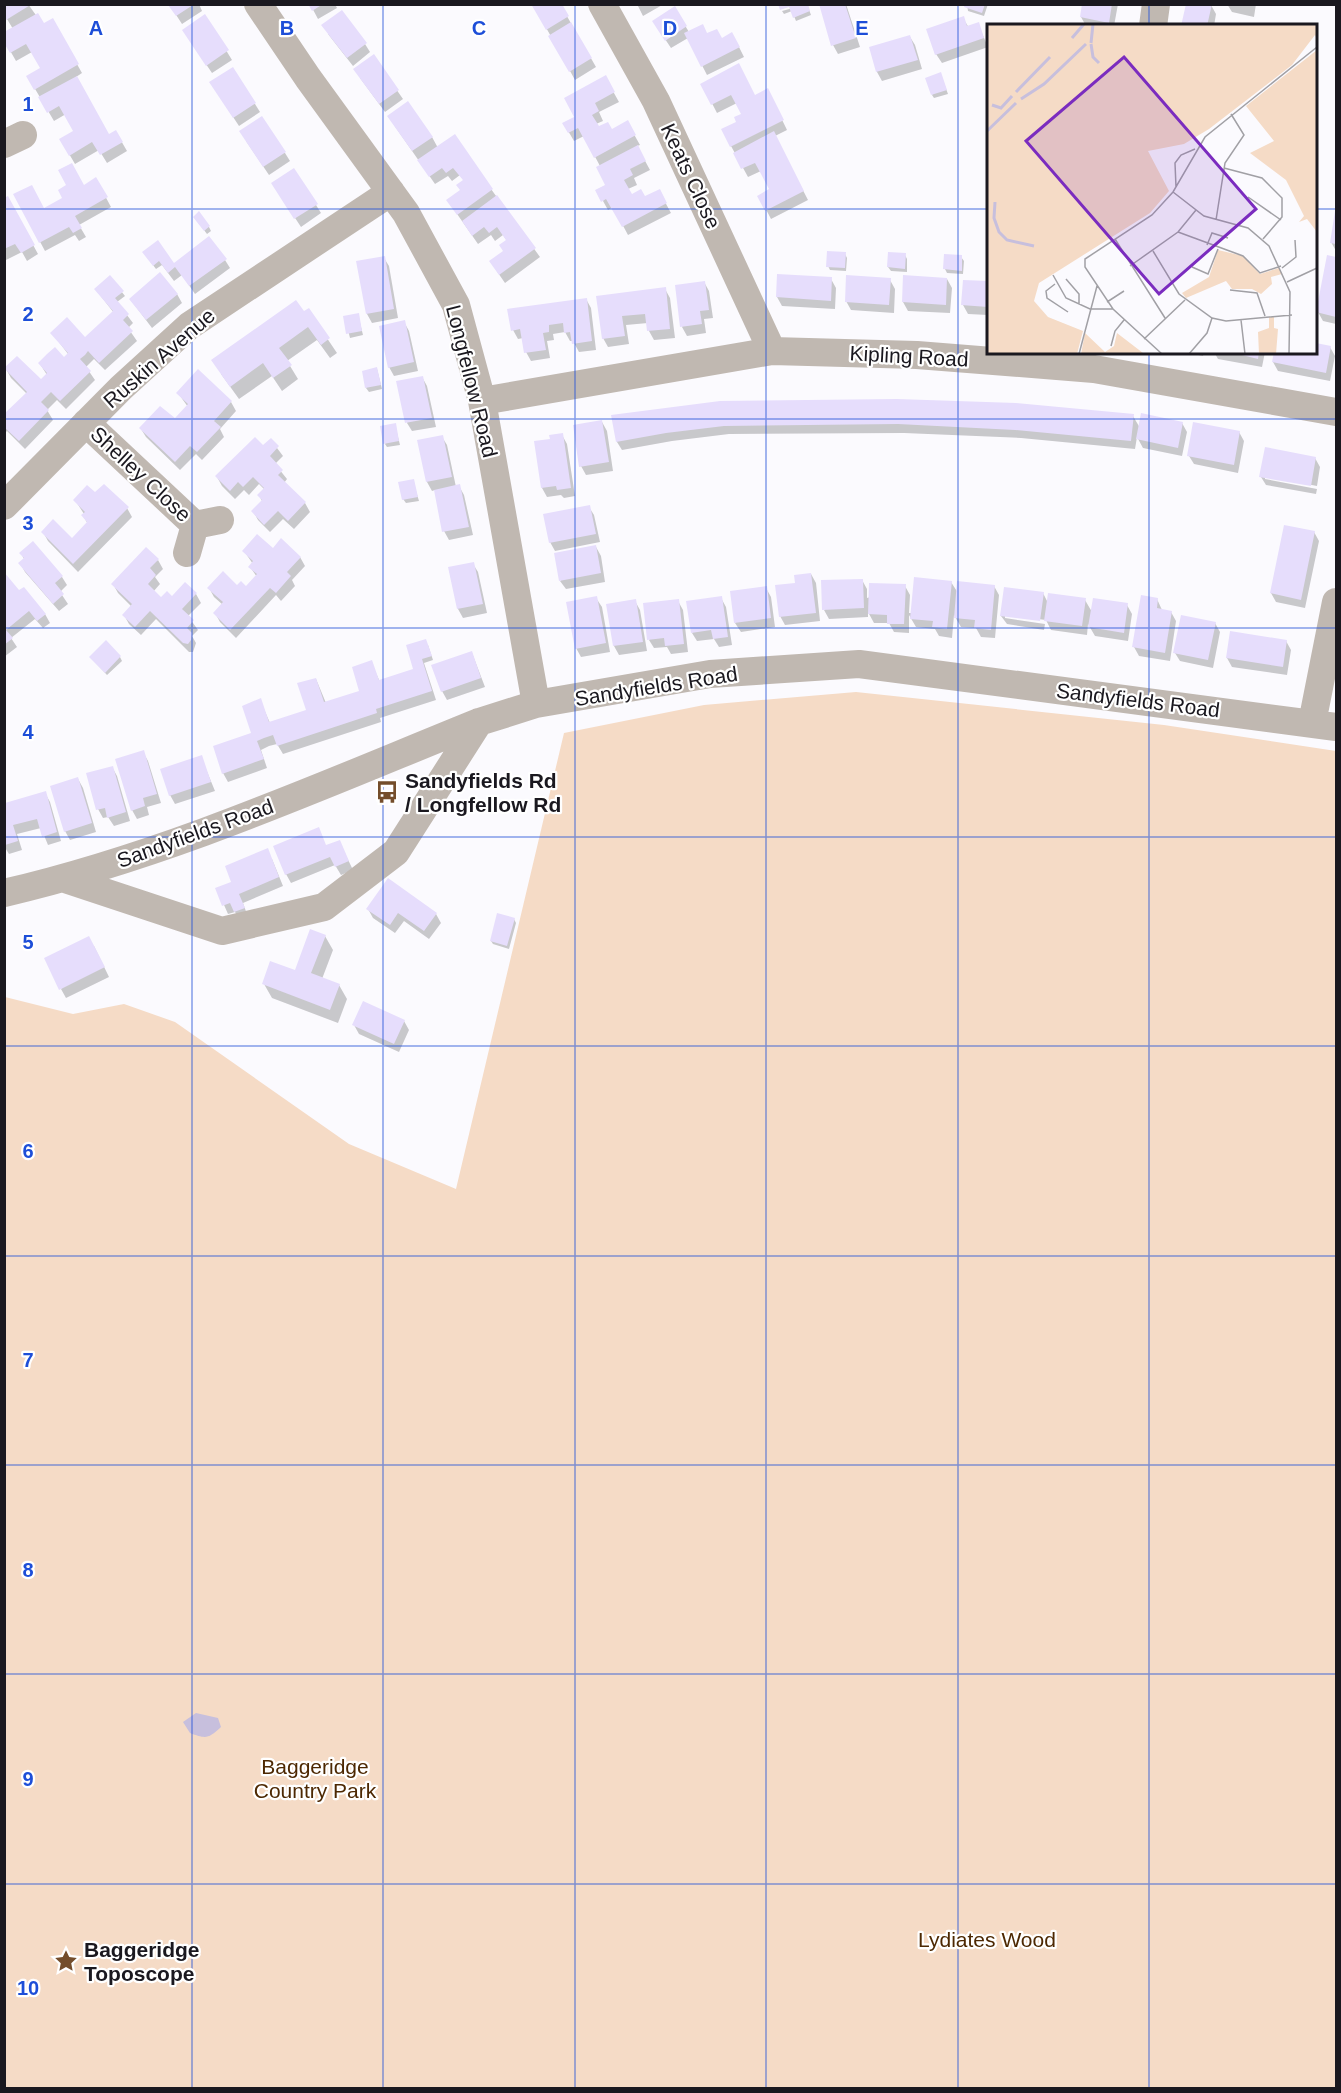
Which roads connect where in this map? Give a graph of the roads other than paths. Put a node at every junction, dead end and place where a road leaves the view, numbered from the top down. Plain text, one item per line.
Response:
1 (258, 4) edge
2 (602, 4) edge
3 (1156, 4) edge
4 (1153, 24) edge
5 (391, 192) junction
6 (771, 351) junction
7 (1095, 361) edge
8 (482, 401) junction
9 (1336, 412) edge
10 (86, 423) junction
11 (4, 506) edge
12 (187, 553) dead end
13 (1336, 602) edge
14 (536, 704) junction
15 (479, 722) junction
16 (1324, 725) edge
17 (66, 879) junction
18 (4, 893) edge

1 - 5 street, Longfellow Road
2 - 6 street, Keats Close
3 - 4 street
5 - 8 street, Longfellow Road
5 - 10 street, Ruskin Avenue
6 - 7 street, Kipling Road
6 - 8 street, Kipling Road
7 - 9 street, Kipling Road
8 - 14 street, Longfellow Road
10 - 11 street, Ruskin Avenue
10 - 12 street, Shelley Close
13 - 16 street
14 - 15 street, Sandyfields Road
14 - 16 street, Sandyfields Road
15 - 17 street, Sandyfields Road
15 - 17 street
17 - 18 street, Sandyfields Road

